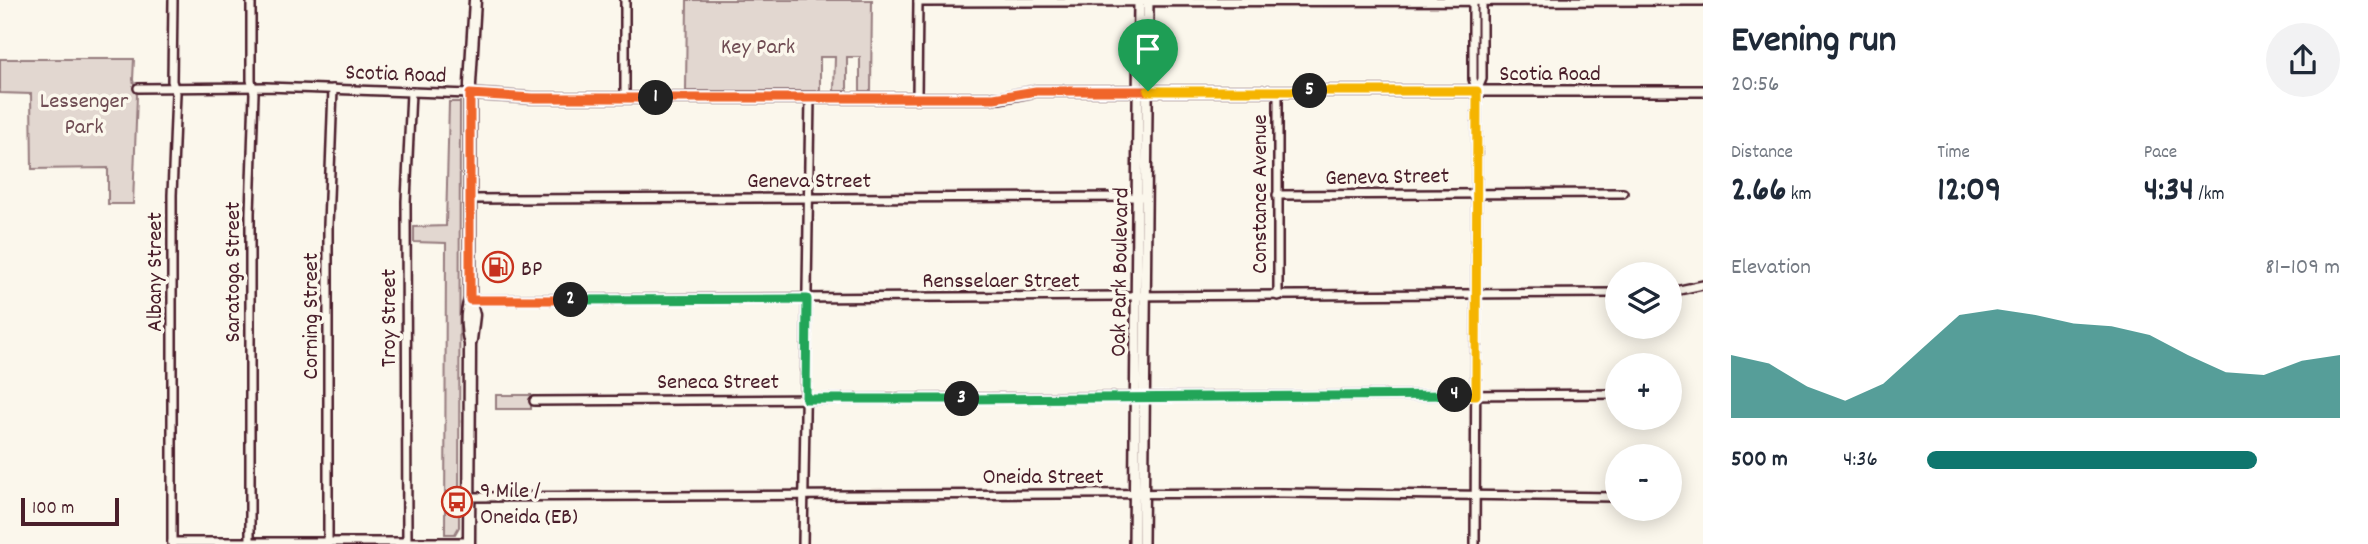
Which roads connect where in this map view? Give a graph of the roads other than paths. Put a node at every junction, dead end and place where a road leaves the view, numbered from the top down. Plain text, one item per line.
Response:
1 (173, 0) edge
2 (251, 0) edge
3 (475, 0) edge
4 (625, 0) edge
5 (918, 1) edge
6 (1143, 1) edge
7 (1473, 1) edge
8 (1482, 1) edge
9 (1703, 1) edge
10 (174, 87) junction
11 (252, 87) junction
12 (138, 88) dead end
13 (333, 89) junction
14 (1143, 91) junction
15 (1477, 91) junction
16 (1703, 91) edge
17 (411, 92) junction
18 (1278, 92) junction
19 (470, 94) junction
20 (625, 98) junction
21 (810, 98) junction
22 (917, 98) junction
23 (1623, 193) dead end
24 (1476, 194) junction
25 (1277, 195) junction
26 (1143, 197) junction
27 (808, 198) junction
28 (470, 199) junction
29 (1703, 285) edge
30 (1682, 289) edge
31 (1605, 293) edge
32 (1476, 294) junction
33 (1278, 296) junction
34 (1141, 297) junction
35 (807, 299) junction
36 (470, 300) junction
37 (1605, 394) edge
38 (1476, 395) junction
39 (1140, 398) junction
40 (806, 399) junction
41 (534, 401) dead end
42 (1139, 494) junction
43 (1476, 495) junction
44 (804, 496) junction
45 (469, 497) junction
46 (1605, 497) edge
47 (172, 543) edge
48 (250, 543) edge
49 (328, 543) edge
50 (407, 543) edge
51 (469, 543) edge
52 (803, 544) edge
53 (1134, 544) edge
54 (1143, 544) edge
55 (1475, 544) edge

1 - 10 street, Albany Street
2 - 11 street, Saratoga Street
3 - 19 main road
4 - 20 street
5 - 6 street
5 - 22 street
6 - 7 street
6 - 14 street, Oak Park Boulevard
7 - 8 street
7 - 15 street
8 - 9 street
8 - 15 street
10 - 11 street, Scotia Road
10 - 12 street, Scotia Road
10 - 47 street, Albany Street
11 - 13 street, Scotia Road
11 - 48 street, Saratoga Street
13 - 17 street, Scotia Road
13 - 49 street, Corning Street
14 - 18 street, Scotia Road
14 - 22 street, Scotia Road
14 - 26 street, Oak Park Boulevard
15 - 16 street, Scotia Road
15 - 18 street, Scotia Road
15 - 24 street
17 - 19 street, Scotia Road
17 - 50 street, Troy Street
18 - 25 street, Constance Avenue
19 - 20 street, Scotia Road
19 - 28 main road
20 - 21 street, Scotia Road
21 - 22 street, Scotia Road
21 - 27 street
23 - 24 street, Geneva Street
24 - 25 street, Geneva Street
24 - 32 street
25 - 33 street, Constance Avenue
26 - 27 street, Geneva Street
26 - 34 street, Oak Park Boulevard
27 - 28 street, Geneva Street
27 - 35 street
28 - 36 main road
29 - 30 street
31 - 32 street, Rensselaer Street
32 - 33 street, Rensselaer Street
32 - 38 street
33 - 34 street, Rensselaer Street
34 - 35 street, Rensselaer Street
34 - 39 street, Oak Park Boulevard
35 - 36 street, Rensselaer Street
35 - 40 street
36 - 45 main road
37 - 38 street, Seneca Street
38 - 39 street, Seneca Street
38 - 43 street
39 - 40 street, Seneca Street
39 - 42 street, Oak Park Boulevard
40 - 41 street, Seneca Street
40 - 44 street
42 - 43 street, Oneida Street
42 - 44 street, Oneida Street
42 - 53 street, Oak Park Boulevard
42 - 54 street, Oak Park Boulevard
43 - 46 street, Oneida Street
43 - 55 street
44 - 45 street, Oneida Street
44 - 52 street
45 - 51 main road
47 - 48 street
48 - 49 street
49 - 50 street
50 - 51 street

